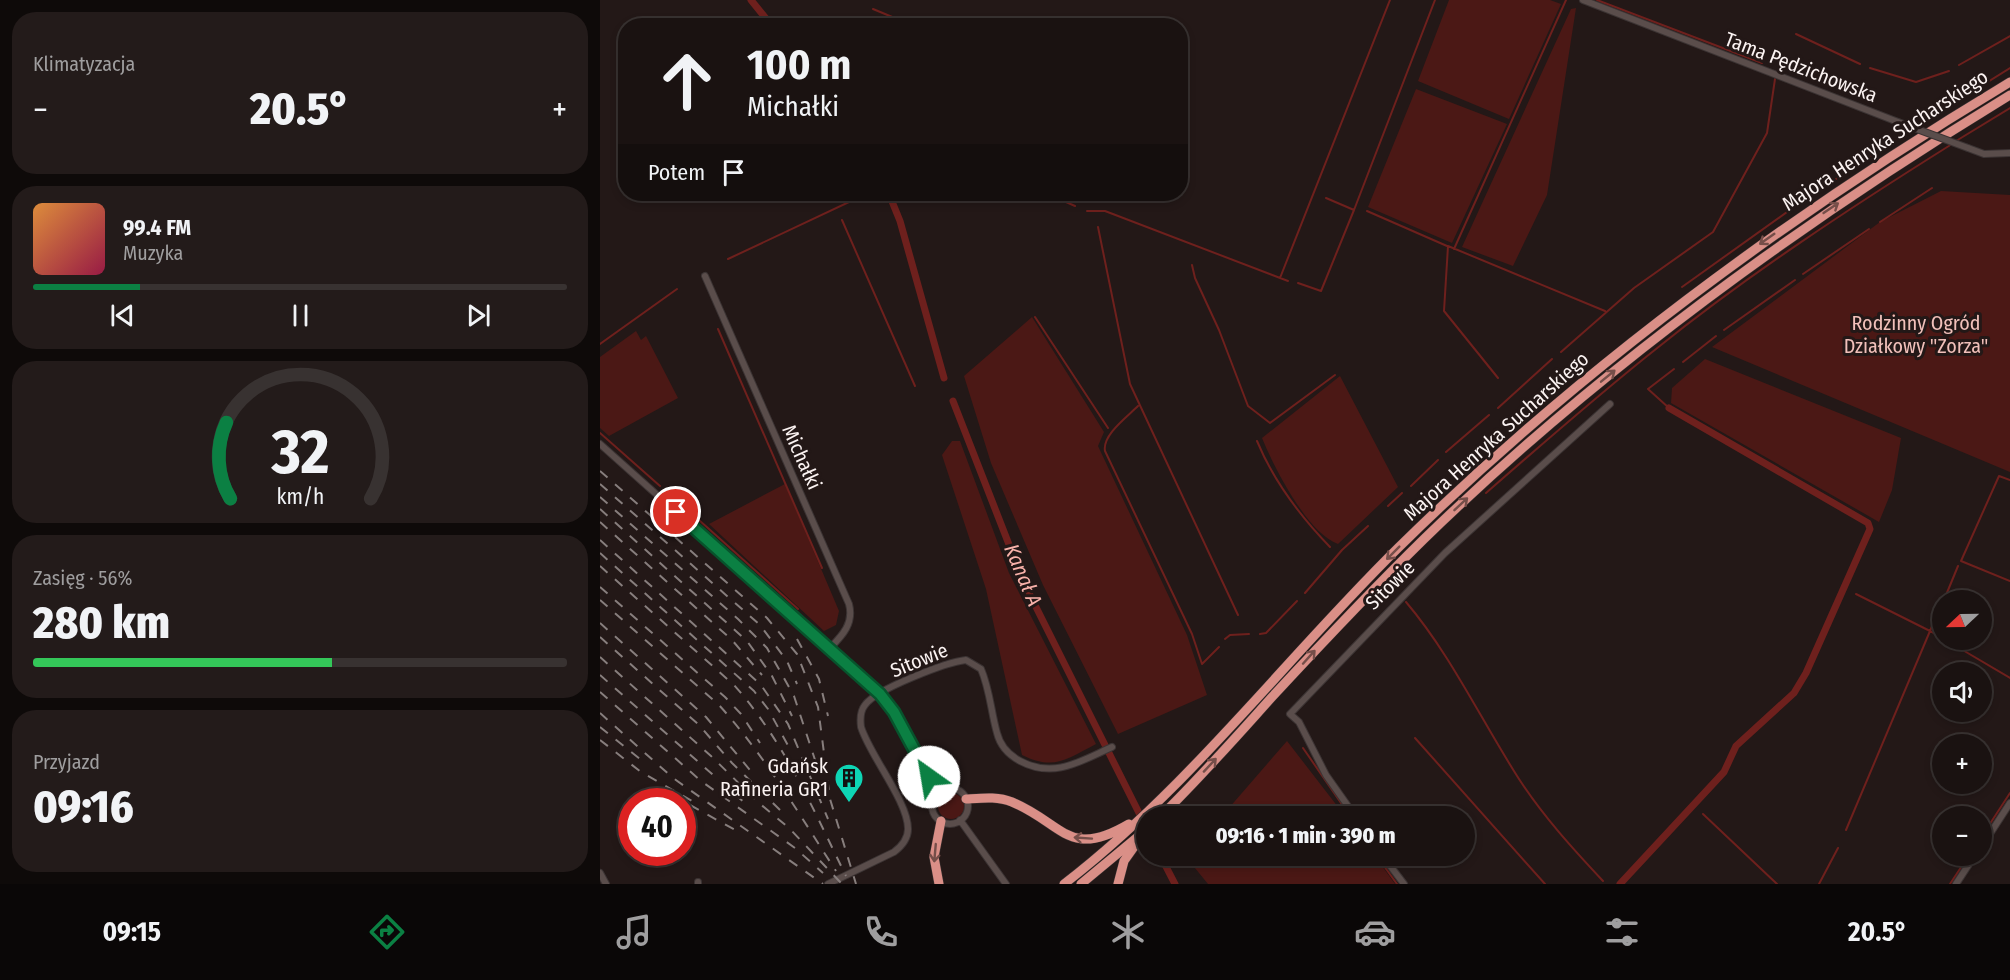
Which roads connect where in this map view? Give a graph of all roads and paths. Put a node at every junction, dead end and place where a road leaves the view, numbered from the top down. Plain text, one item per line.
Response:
1 (1583, 0) edge
2 (2010, 82) edge
3 (2010, 95) edge
4 (2010, 153) edge
5 (705, 276) dead end
6 (1610, 404) dead end
7 (600, 444) edge
8 (831, 648) junction
9 (880, 694) junction
10 (1112, 747) dead end
11 (939, 791) junction
12 (966, 799) junction
13 (2010, 803) edge
14 (1155, 806) edge
15 (1171, 806) edge
16 (1348, 806) edge
17 (960, 820) junction
18 (940, 821) junction
19 (1136, 823) edge
20 (1136, 825) edge
21 (1992, 831) edge
22 (1136, 839) edge
23 (1136, 846) edge
24 (1390, 866) edge
25 (1968, 866) edge
26 (600, 873) edge
27 (606, 884) edge
28 (828, 884) edge
29 (939, 884) edge
30 (1006, 884) edge
31 (1064, 884) edge
32 (1081, 884) edge
33 (1118, 884) edge
34 (1404, 884) edge
35 (1956, 884) edge

1 - 4 street, Tama Pędzichowska, bridge
2 -> 14 highway, Majora Henryka Sucharskiego
15 -> 3 highway, Majora Henryka Sucharskiego
5 - 8 street, Michałki
6 - 16 street, Sitowie
7 - 8 street
8 - 9 street
9 - 10 street, Sitowie
9 - 11 street, Sitowie
9 - 28 street, Sitowie
11 - 12 street
11 - 18 street
12 - 17 street
19 -> 12 highway
13 - 21 street
17 - 18 street
17 - 30 street
18 -> 29 highway
20 - 31 highway, Majora Henryka Sucharskiego
22 - 32 highway
23 - 33 highway
24 - 34 street
25 - 35 street
26 - 27 street

